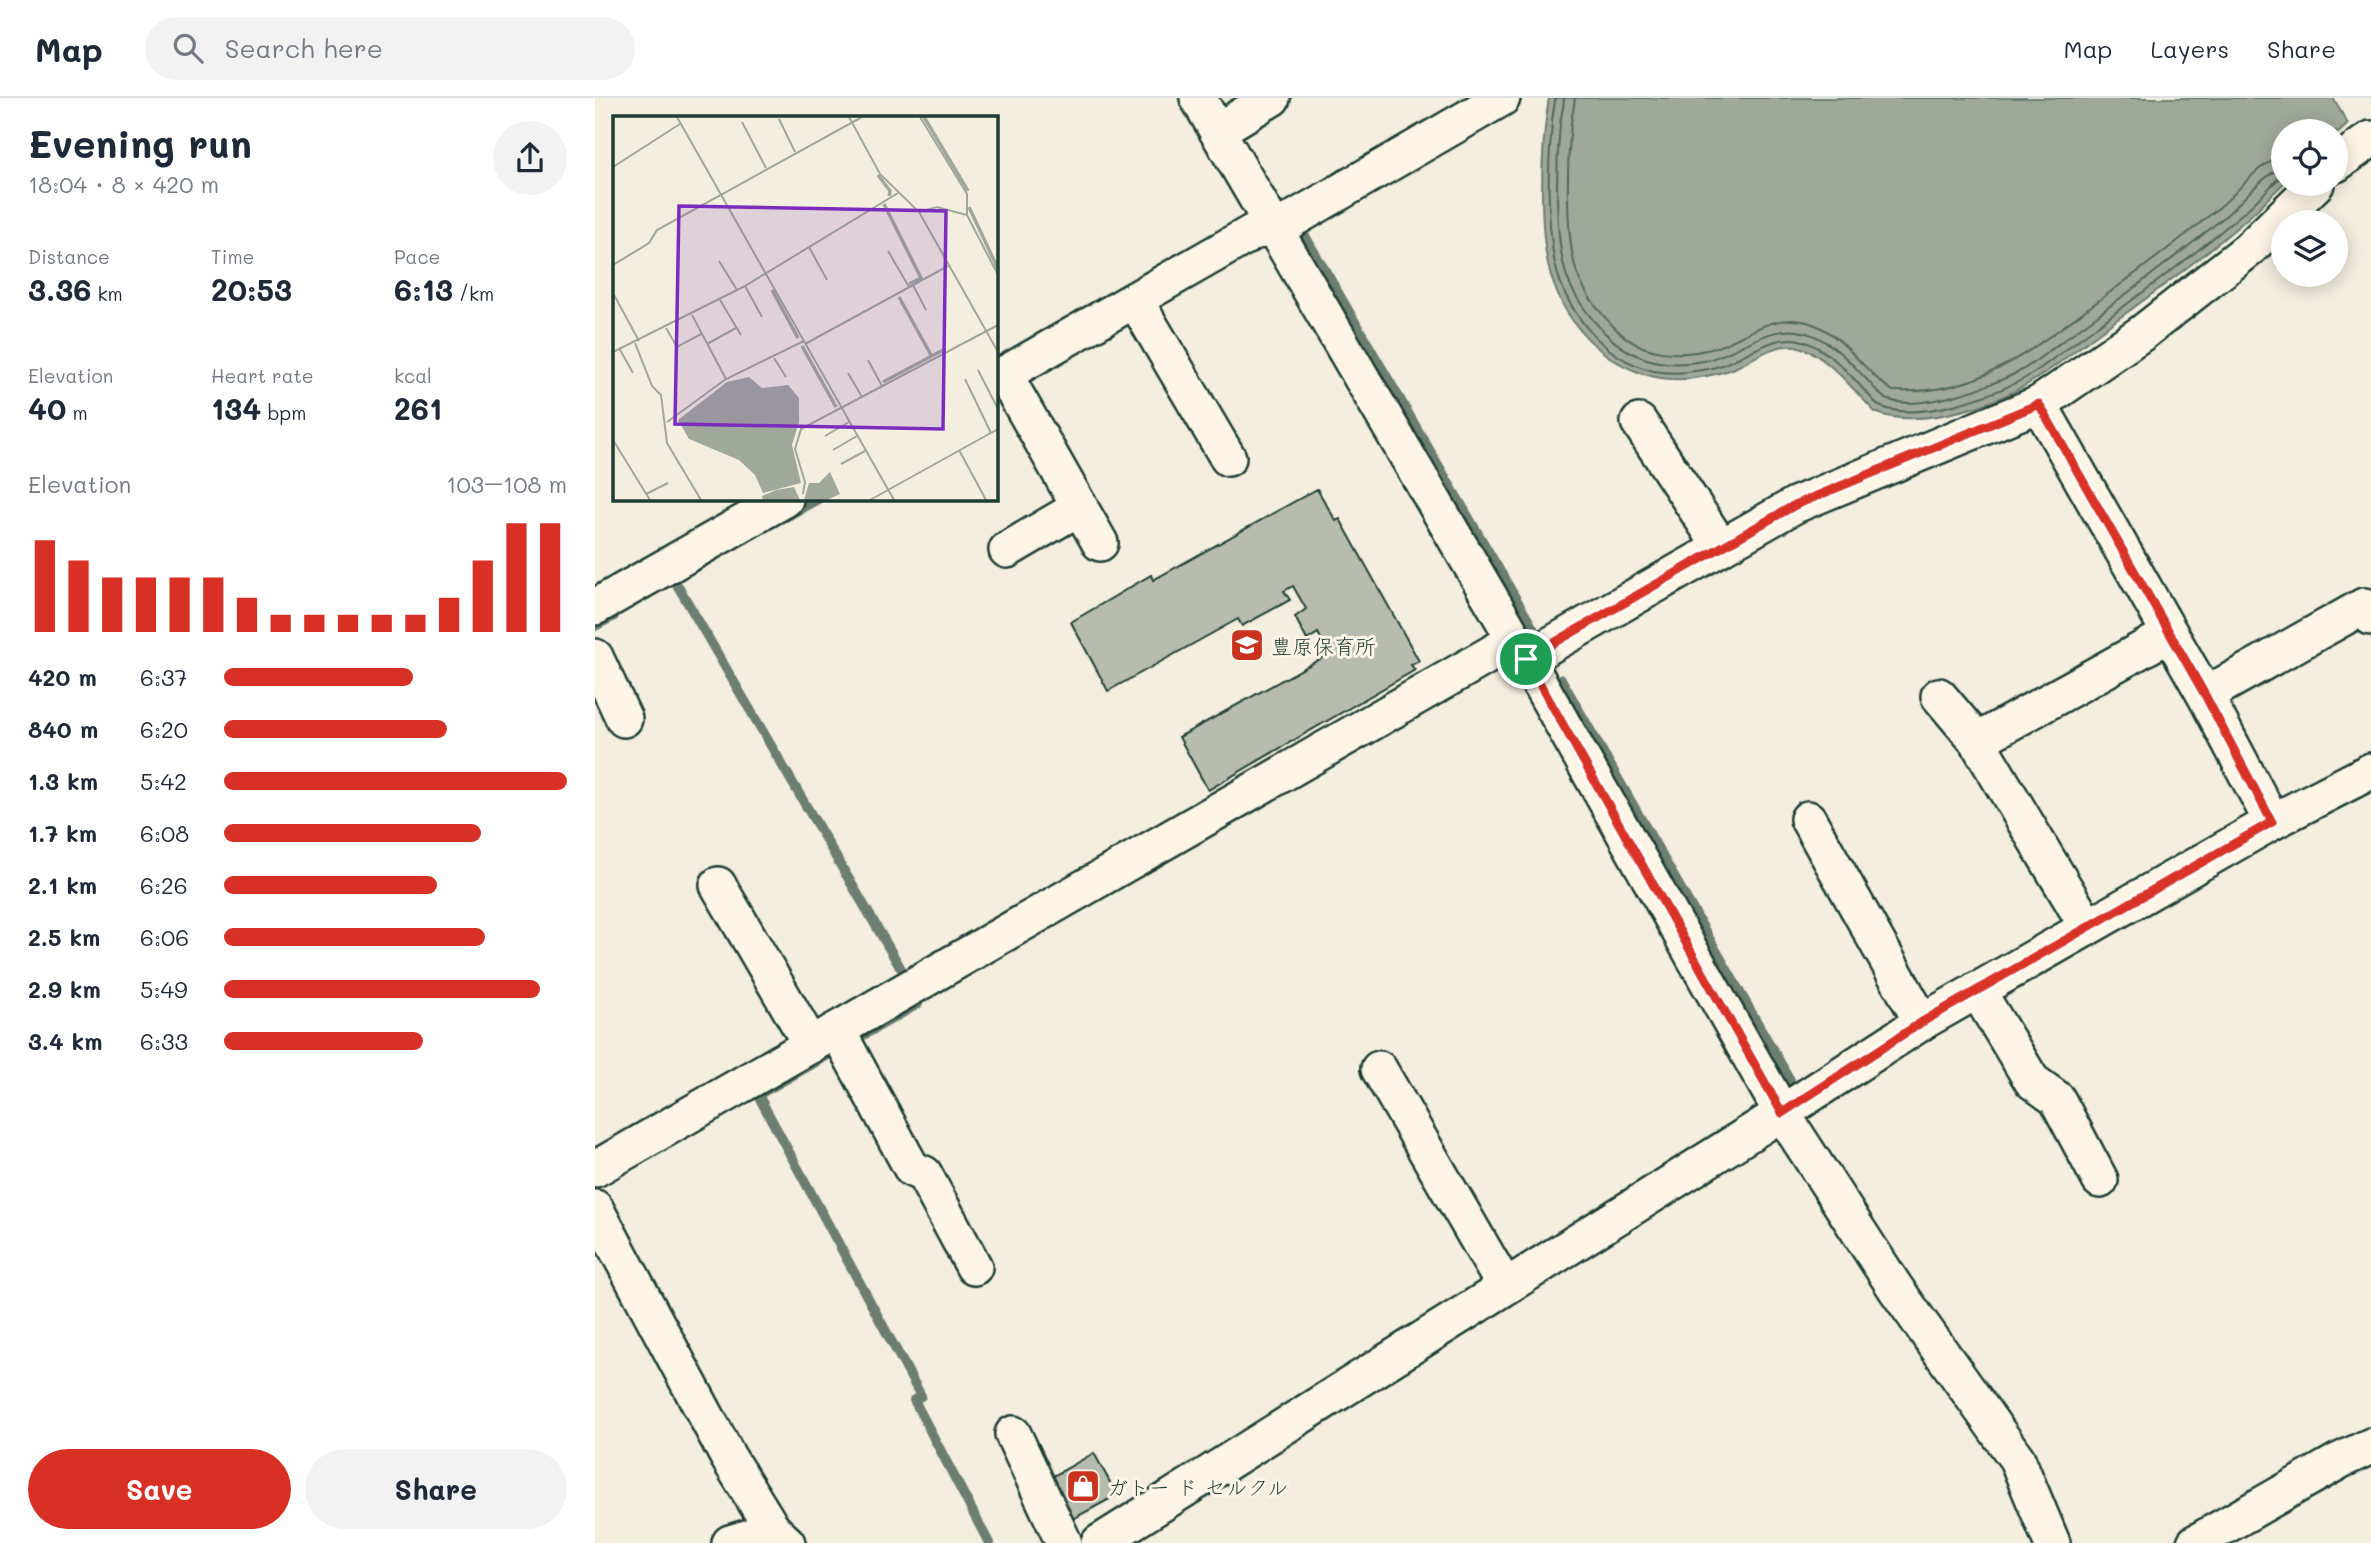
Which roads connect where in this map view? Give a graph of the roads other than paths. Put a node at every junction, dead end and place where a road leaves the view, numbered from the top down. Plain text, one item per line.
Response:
1 (1198, 98) edge
2 (1272, 98) edge
3 (1502, 98) edge
4 (1217, 131) junction
5 (2371, 139) edge
6 (2348, 155) edge
7 (2304, 196) edge
8 (1276, 229) junction
9 (1135, 300) junction
10 (1006, 382) edge
11 (2039, 404) junction
12 (1639, 422) dead end
13 (1228, 458) dead end
14 (783, 500) edge
15 (1080, 508) junction
16 (1100, 543) dead end
17 (1721, 547) junction
18 (1007, 550) dead end
19 (595, 607) edge
20 (2371, 617) edge
21 (2170, 634) junction
22 (1520, 650) junction
23 (595, 657) edge
24 (2205, 695) junction
25 (1939, 696) dead end
26 (624, 719) dead end
27 (1977, 741) junction
28 (2371, 771) edge
29 (1808, 819) dead end
30 (2272, 822) junction
31 (718, 885) dead end
32 (2087, 926) junction
33 (1977, 990) junction
34 (1922, 1022) junction
35 (835, 1041) junction
36 (1379, 1069) dead end
37 (1782, 1113) junction
38 (595, 1169) edge
39 (2100, 1180) dead end
40 (595, 1208) edge
41 (974, 1267) dead end
42 (1505, 1287) junction
43 (1013, 1434) dead end
44 (2371, 1446) edge
45 (780, 1536) edge
46 (730, 1543) edge
47 (1064, 1543) edge
48 (1100, 1543) edge
49 (2052, 1543) edge
50 (2195, 1543) edge

1 - 4 street
2 - 4 street
3 - 8 street
4 - 8 street
5 - 6 street
7 - 11 street
8 - 9 street
8 - 22 street
9 - 10 street
9 - 13 street
10 - 15 street
11 - 17 street
11 - 21 street
12 - 17 street
14 - 19 street
15 - 16 street
15 - 18 street
17 - 22 street
20 - 24 street
21 - 24 street
21 - 27 street
22 - 35 street
22 - 37 street
23 - 26 street
24 - 30 street
25 - 27 street
27 - 32 street
28 - 30 street
29 - 34 street
30 - 32 street
31 - 35 street
32 - 33 street
33 - 34 street
33 - 39 street
34 - 37 street
35 - 38 street
35 - 41 street
36 - 42 street
37 - 42 street
37 - 49 street
40 - 45 street
42 - 48 street
43 - 47 street
44 - 50 street
45 - 46 street

